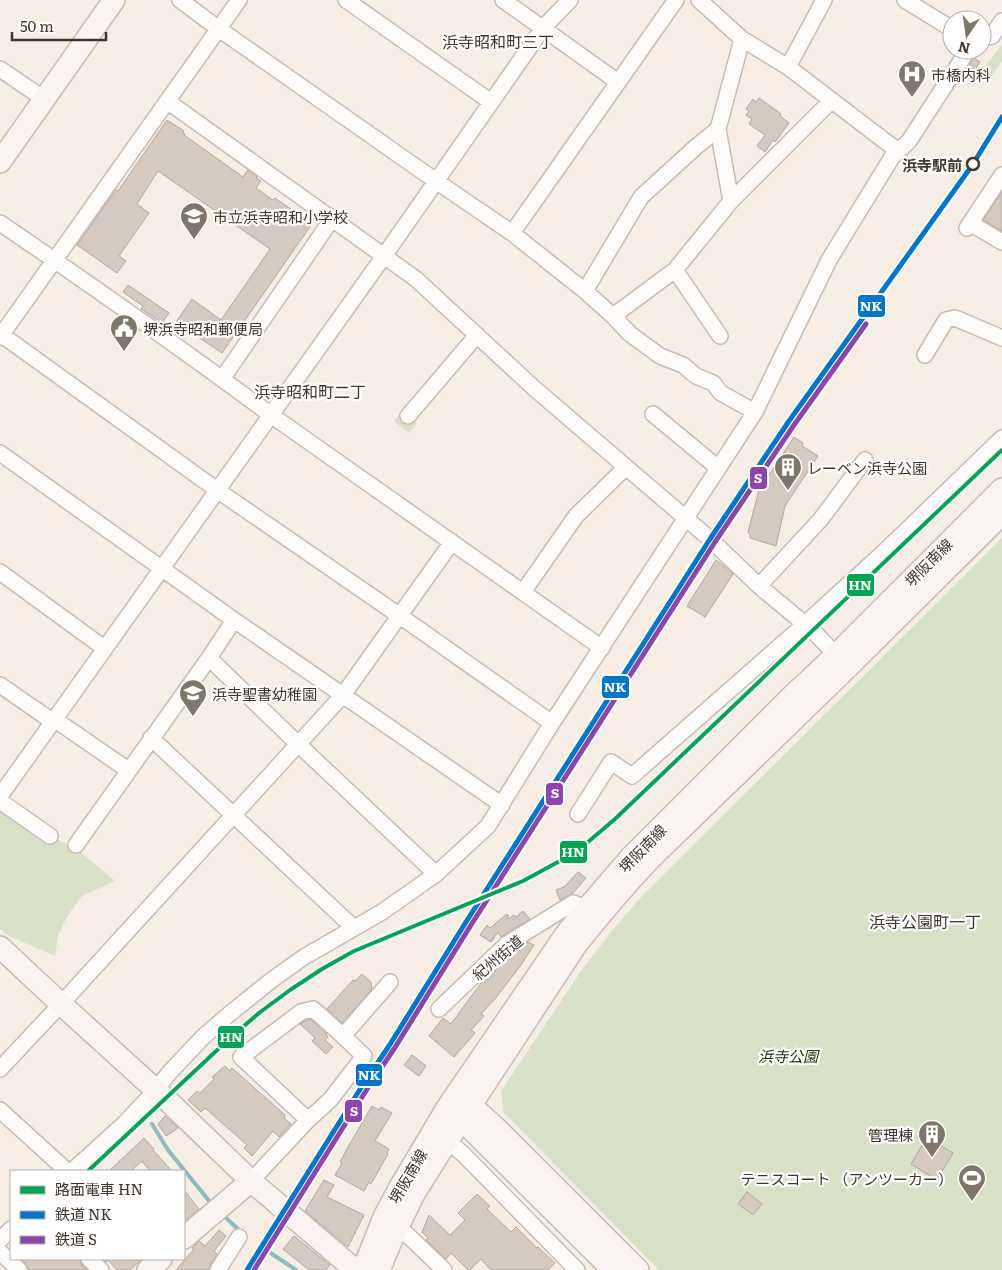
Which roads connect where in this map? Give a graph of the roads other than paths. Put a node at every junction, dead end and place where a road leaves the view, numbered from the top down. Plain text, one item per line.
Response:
1 (114, 0) edge
2 (180, 0) edge
3 (239, 0) edge
4 (346, 0) edge
5 (503, 0) edge
6 (570, 0) edge
7 (676, 0) edge
8 (824, 0) edge
9 (905, 0) edge
10 (704, 2) edge
11 (1002, 20) edge
12 (942, 23) edge
13 (544, 28) junction
14 (219, 29) junction
15 (992, 36) edge
16 (742, 38) junction
17 (962, 60) edge
18 (788, 67) junction
19 (0, 69) edge
20 (618, 82) junction
21 (44, 99) junction
22 (167, 101) junction
23 (831, 101) junction
24 (491, 102) junction
25 (718, 129) junction
26 (898, 152) junction
27 (0, 162) edge
28 (1002, 176) edge
29 (436, 182) junction
30 (731, 201) junction
31 (332, 219) junction
32 (0, 223) edge
33 (512, 233) junction
34 (1002, 242) edge
35 (384, 256) junction
36 (55, 260) junction
37 (675, 270) junction
38 (585, 292) junction
39 (613, 316) junction
40 (477, 335) junction
41 (1, 336) edge
42 (720, 336) dead end
43 (1002, 338) edge
44 (925, 356) dead end
45 (222, 378) junction
46 (755, 412) junction
47 (653, 414) dead end
48 (271, 415) junction
49 (408, 416) dead end
50 (1002, 438) edge
51 (0, 453) edge
52 (865, 460) dead end
53 (626, 467) junction
54 (718, 468) junction
55 (1002, 489) edge
56 (217, 490) junction
57 (1002, 514) edge
58 (685, 518) junction
59 (452, 542) junction
60 (162, 568) junction
61 (0, 572) edge
62 (759, 586) junction
63 (523, 592) junction
64 (400, 616) junction
65 (234, 620) junction
66 (805, 624) junction
67 (104, 648) junction
68 (602, 648) junction
69 (208, 658) junction
70 (842, 661) junction
71 (0, 685) edge
72 (343, 694) junction
73 (53, 720) junction
74 (552, 723) junction
75 (151, 738) junction
76 (298, 744) junction
77 (128, 770) junction
78 (0, 796) edge
79 (0, 801) edge
80 (502, 805) junction
81 (234, 814) junction
82 (578, 814) dead end
83 (50, 836) dead end
84 (76, 845) dead end
85 (436, 874) junction
86 (586, 908) junction
87 (354, 928) junction
88 (0, 946) edge
89 (390, 982) dead end
90 (61, 1004) junction
91 (439, 1009) dead end
92 (343, 1036) junction
93 (0, 1069) edge
94 (156, 1090) junction
95 (459, 1106) junction
96 (0, 1110) edge
97 (308, 1120) junction
98 (447, 1140) junction
99 (66, 1170) edge
100 (73, 1170) edge
101 (251, 1181) junction
102 (398, 1226) junction
103 (10, 1230) edge
104 (186, 1231) edge
105 (239, 1237) dead end
106 (0, 1240) edge
107 (0, 1252) edge
108 (90, 1260) edge
109 (570, 1268) edge
110 (18, 1270) edge
111 (101, 1270) edge
112 (218, 1270) edge
113 (358, 1270) edge
114 (363, 1270) edge
115 (379, 1270) edge
116 (444, 1270) edge
117 (613, 1270) edge
118 (638, 1270) edge

1 - 21 main road
2 - 14 street
3 - 14 street
4 - 24 street
5 - 13 street
6 - 13 street
7 - 20 street
8 - 18 street
9 - 12 street
10 - 16 street
11 - 15 street
13 - 20 street
13 - 24 street
14 - 22 street
14 - 29 street
16 - 18 street
16 - 25 street
17 - 26 street
18 - 23 street
19 - 21 street
20 - 33 street
21 - 27 main road
22 - 31 street
22 - 36 street
23 - 26 street
23 - 30 street
24 - 29 street
25 - 30 street
25 - 38 street
26 - 46 street
28 - 34 street
29 - 33 street
29 - 35 street
30 - 37 street
31 - 35 street
31 - 45 street
32 - 36 street
33 - 38 street
35 - 40 street
35 - 48 street
36 - 41 street
36 - 45 street
37 - 39 street
37 - 42 street
38 - 39 street
39 - 46 street
40 - 49 street
40 - 53 street
41 - 56 street
43 - 44 street
45 - 48 street
46 - 54 street
47 - 54 street
48 - 56 street
48 - 59 street
50 - 66 street
51 - 60 street
52 - 62 street
53 - 58 street
53 - 63 street
54 - 58 street
55 - 70 main road, 堺阪南線
56 - 60 street
56 - 64 street
57 - 70 main road, 堺阪南線
58 - 62 street
58 - 68 street
59 - 63 street
59 - 64 street
60 - 65 street
60 - 67 street
61 - 67 street
62 - 66 street
63 - 68 street
64 - 72 street
64 - 74 street
65 - 69 street
65 - 72 street
66 - 70 street
66 - 82 street
67 - 73 street
68 - 74 street
69 - 75 street
69 - 76 street
70 - 86 main road, 堺阪南線
70 - 95 main road, 堺阪南線
71 - 73 street
72 - 76 street
72 - 80 street
73 - 77 street
73 - 78 street
74 - 80 street
75 - 77 street
75 - 81 street
76 - 81 street
76 - 85 street
77 - 84 street
79 - 83 street
80 - 85 street
81 - 87 street
81 - 90 street
85 - 87 street
86 - 91 street, 紀州街道
86 - 95 main road, 堺阪南線
87 - 94 street
88 - 90 main road
89 - 92 street
90 - 93 street
90 - 94 main road
92 - 97 street
92 - 97 street
94 - 100 street
94 - 101 main road
95 - 98 main road, 堺阪南線
95 - 114 main road, 堺阪南線
95 - 117 main road
95 - 118 main road
96 - 99 street
97 - 101 street
98 - 102 main road, 堺阪南線
98 - 109 street
101 - 104 main road
101 - 113 main road
102 - 115 main road, 堺阪南線
102 - 116 street
103 - 106 street
105 - 112 street
107 - 110 street
108 - 111 street

